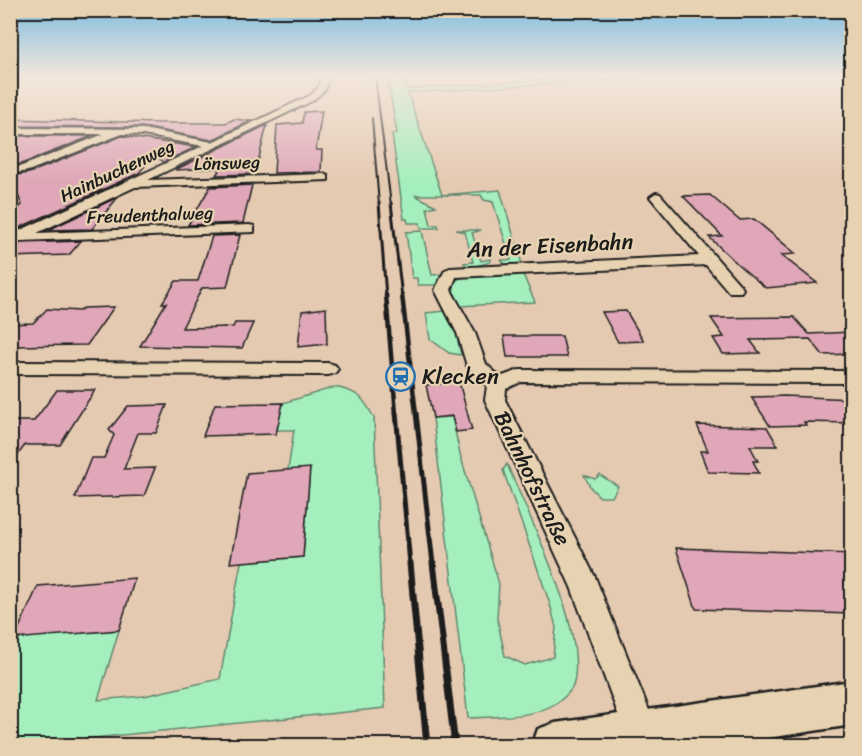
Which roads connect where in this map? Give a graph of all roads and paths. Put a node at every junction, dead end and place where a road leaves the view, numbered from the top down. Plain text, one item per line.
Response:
1 (283, 111) edge
2 (10, 131) edge
3 (121, 131) junction
4 (214, 145) junction
5 (10, 171) edge
6 (324, 178) dead end
7 (130, 184) junction
8 (656, 197) dead end
9 (249, 229) dead end
10 (14, 240) edge
11 (710, 260) junction
12 (735, 289) dead end
13 (10, 368) edge
14 (328, 369) dead end
15 (852, 377) edge
16 (497, 385) junction
17 (852, 703) edge
18 (642, 735) junction
19 (555, 746) edge

1 - 4 street, Hainbuchenweg
2 - 3 street
3 - 4 street
3 - 5 street
4 - 7 street, Hainbuchenweg
6 - 7 street, Lönsweg
7 - 10 street, Hainbuchenweg
8 - 11 street
9 - 10 street, Freudenthalweg
11 - 12 street
11 - 16 street, An der Eisenbahn
13 - 14 street
15 - 16 street, Bahnhofstraße
16 - 18 street, Bahnhofstraße
17 - 18 street
18 - 19 street

